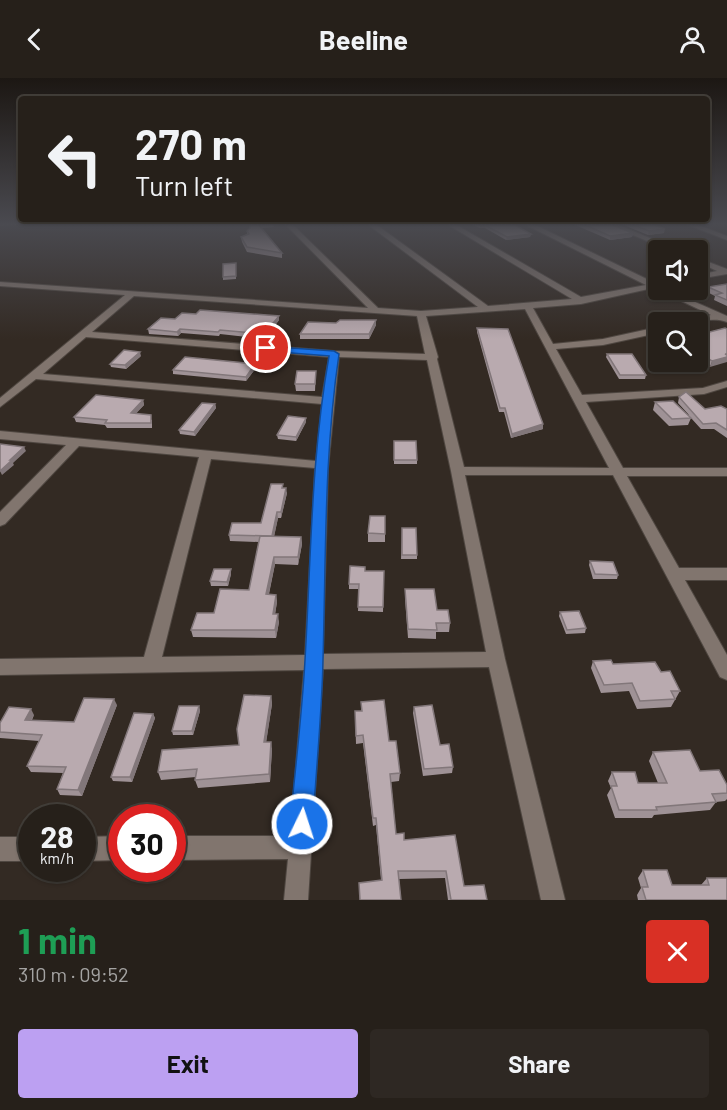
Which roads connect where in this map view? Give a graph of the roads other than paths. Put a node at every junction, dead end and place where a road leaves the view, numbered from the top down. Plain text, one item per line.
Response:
1 (325, 261) edge
2 (420, 261) edge
3 (513, 261) edge
4 (604, 261) edge
5 (708, 264) edge
6 (726, 271) edge
7 (708, 275) edge
8 (648, 282) edge
9 (0, 284) edge
10 (13, 285) junction
11 (648, 289) edge
12 (0, 292) edge
13 (132, 295) junction
14 (687, 300) edge
15 (581, 301) junction
16 (528, 306) junction
17 (486, 309) junction
18 (377, 312) junction
19 (421, 314) junction
20 (724, 317) edge
21 (708, 319) edge
22 (648, 332) edge
23 (85, 334) junction
24 (550, 347) junction
25 (334, 354) junction
26 (433, 357) junction
27 (35, 376) junction
28 (727, 384) edge
29 (579, 399) junction
30 (326, 401) junction
31 (0, 405) edge
32 (0, 435) edge
33 (76, 442) junction
34 (206, 455) junction
35 (321, 465) junction
36 (458, 471) junction
37 (618, 472) junction
38 (727, 472) edge
39 (0, 521) edge
40 (727, 573) edge
41 (674, 574) junction
42 (496, 659) junction
43 (151, 664) junction
44 (314, 664) junction
45 (0, 667) edge
46 (727, 672) edge
47 (300, 847) junction
48 (186, 848) edge
49 (0, 849) edge
50 (18, 849) edge
51 (296, 900) edge
52 (553, 900) edge

1 - 18 street
2 - 17 street
3 - 15 street
4 - 8 street
5 - 6 street
6 - 7 street
9 - 10 street
10 - 12 street
10 - 13 street
11 - 15 street
13 - 18 street
13 - 23 street
14 - 20 street
15 - 16 street
16 - 17 street
16 - 24 street
17 - 19 street
18 - 19 street
19 - 26 street
20 - 21 street
22 - 24 street
23 - 25 street
23 - 27 street
24 - 29 street
25 - 26 street
25 - 30 street
26 - 36 street
27 - 30 street
27 - 31 street
28 - 29 street
29 - 37 street
30 - 35 street
32 - 33 street
33 - 34 street
33 - 39 street
34 - 35 street
34 - 43 street
35 - 44 street
36 - 37 street
36 - 42 street
37 - 38 street
37 - 41 street
40 - 41 street
41 - 46 street
42 - 44 street
42 - 52 street
43 - 44 street
43 - 45 street
44 - 47 street
47 - 48 street
47 - 51 street
49 - 50 street

